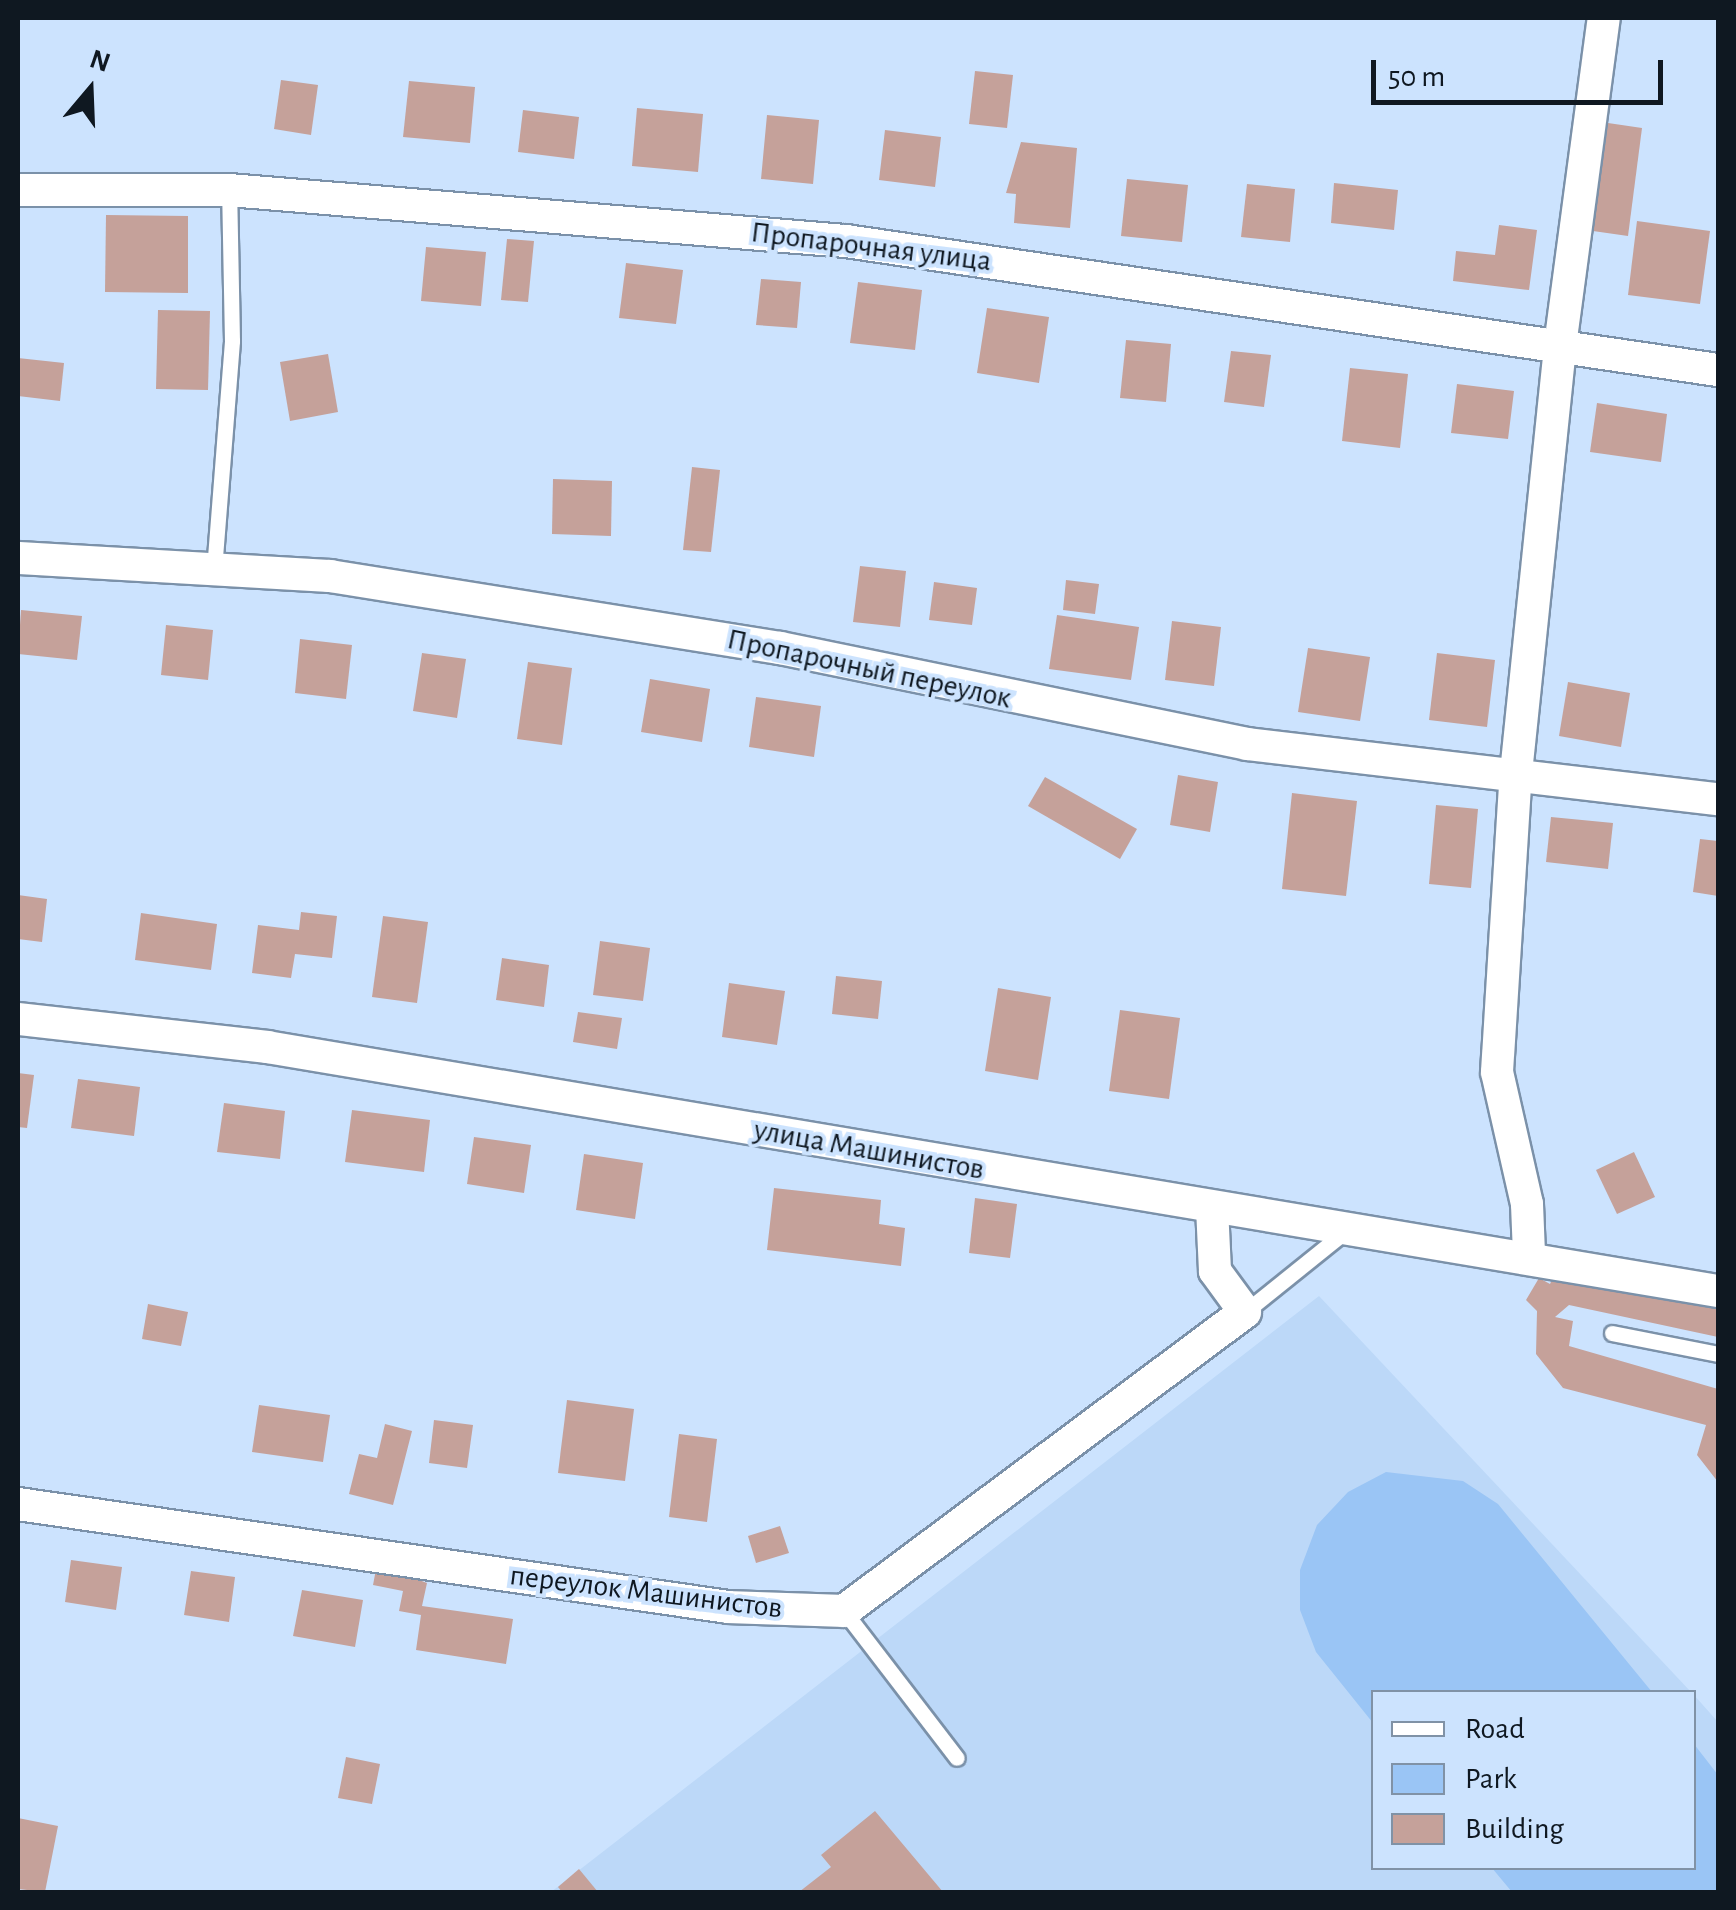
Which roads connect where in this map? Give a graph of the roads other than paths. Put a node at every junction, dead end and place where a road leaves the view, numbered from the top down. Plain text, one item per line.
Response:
1 (1604, 18) edge
2 (18, 190) edge
3 (230, 190) junction
4 (1560, 346) junction
5 (1718, 370) edge
6 (18, 558) edge
7 (214, 573) junction
8 (1516, 773) junction
9 (1718, 798) edge
10 (18, 1019) edge
11 (1212, 1208) junction
12 (1347, 1230) junction
13 (1530, 1254) junction
14 (1718, 1291) edge
15 (1245, 1312) junction
16 (1612, 1333) dead end
17 (1718, 1354) edge
18 (18, 1504) edge
19 (844, 1611) junction
20 (957, 1758) dead end

1 - 4 street
2 - 3 street, Пропарочная улица
3 - 4 street, Пропарочная улица
3 - 7 lane
4 - 5 street, Пропарочная улица
4 - 8 street
6 - 7 street, Пропарочный переулок
7 - 8 street, Пропарочный переулок
8 - 9 street, Пропарочный переулок
8 - 13 street
10 - 11 street, улица Машинистов
11 - 12 street, улица Машинистов
11 - 15 street
12 - 13 street, улица Машинистов
12 - 15 lane
13 - 14 street, улица Машинистов
15 - 19 street
16 - 17 lane
18 - 19 street, переулок Машинистов
19 - 20 lane

